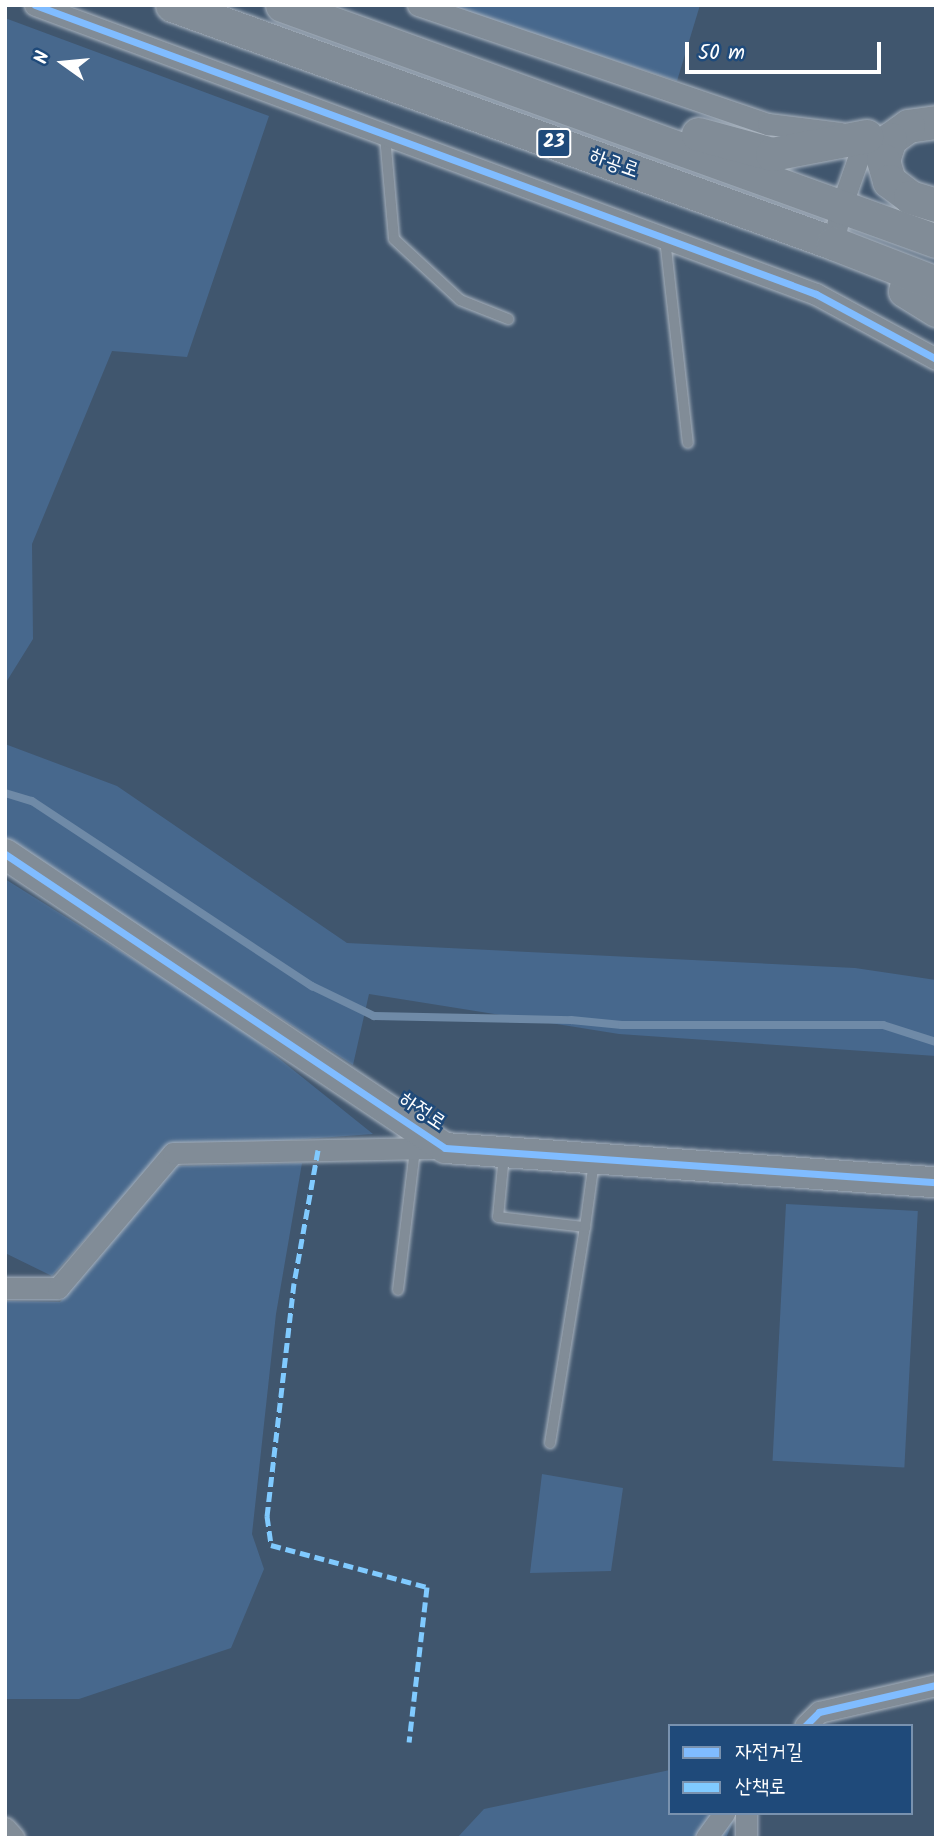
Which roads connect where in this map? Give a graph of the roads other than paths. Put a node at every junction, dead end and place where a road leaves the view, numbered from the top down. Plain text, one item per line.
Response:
1 (35, 5) edge
2 (172, 5) edge
3 (282, 5) edge
4 (418, 5) edge
5 (508, 86) junction
6 (936, 122) edge
7 (385, 136) junction
8 (866, 136) junction
9 (936, 205) edge
10 (841, 207) junction
11 (665, 239) junction
12 (936, 241) edge
13 (833, 243) junction
14 (922, 278) edge
15 (936, 312) edge
16 (508, 319) dead end
17 (936, 359) edge
18 (688, 443) dead end
19 (5, 854) edge
20 (445, 1148) junction
21 (415, 1149) junction
22 (504, 1152) junction
23 (594, 1158) junction
24 (936, 1182) edge
25 (585, 1227) junction
26 (5, 1288) edge
27 (398, 1290) dead end
28 (550, 1443) dead end
29 (936, 1685) edge
30 (807, 1724) edge
31 (723, 1815) edge
32 (746, 1815) edge
33 (5, 1828) edge
34 (14, 1838) edge
35 (706, 1838) edge
36 (746, 1838) edge

1 - 7 street
2 - 13 main road, 하공로 / 23
3 - 5 main road, 하공로 / 23
4 - 8 street
5 - 8 main road
5 - 10 main road, 하공로 / 23
6 - 8 street
6 - 9 main road
7 - 11 street
7 - 16 lane
8 - 10 street
10 - 12 main road, 하공로 / 23
10 - 13 street
11 - 17 street
11 - 18 lane
13 - 14 main road, 하공로 / 23
14 - 15 street
19 - 20 street, 하정로
20 - 21 street
20 - 22 street, 하정로
21 - 26 street
21 - 27 lane
22 - 23 street, 하정로
22 - 25 lane
23 - 24 street, 하정로
23 - 25 lane
25 - 28 lane
29 - 30 street
31 - 35 street
32 - 36 street
33 - 34 street

